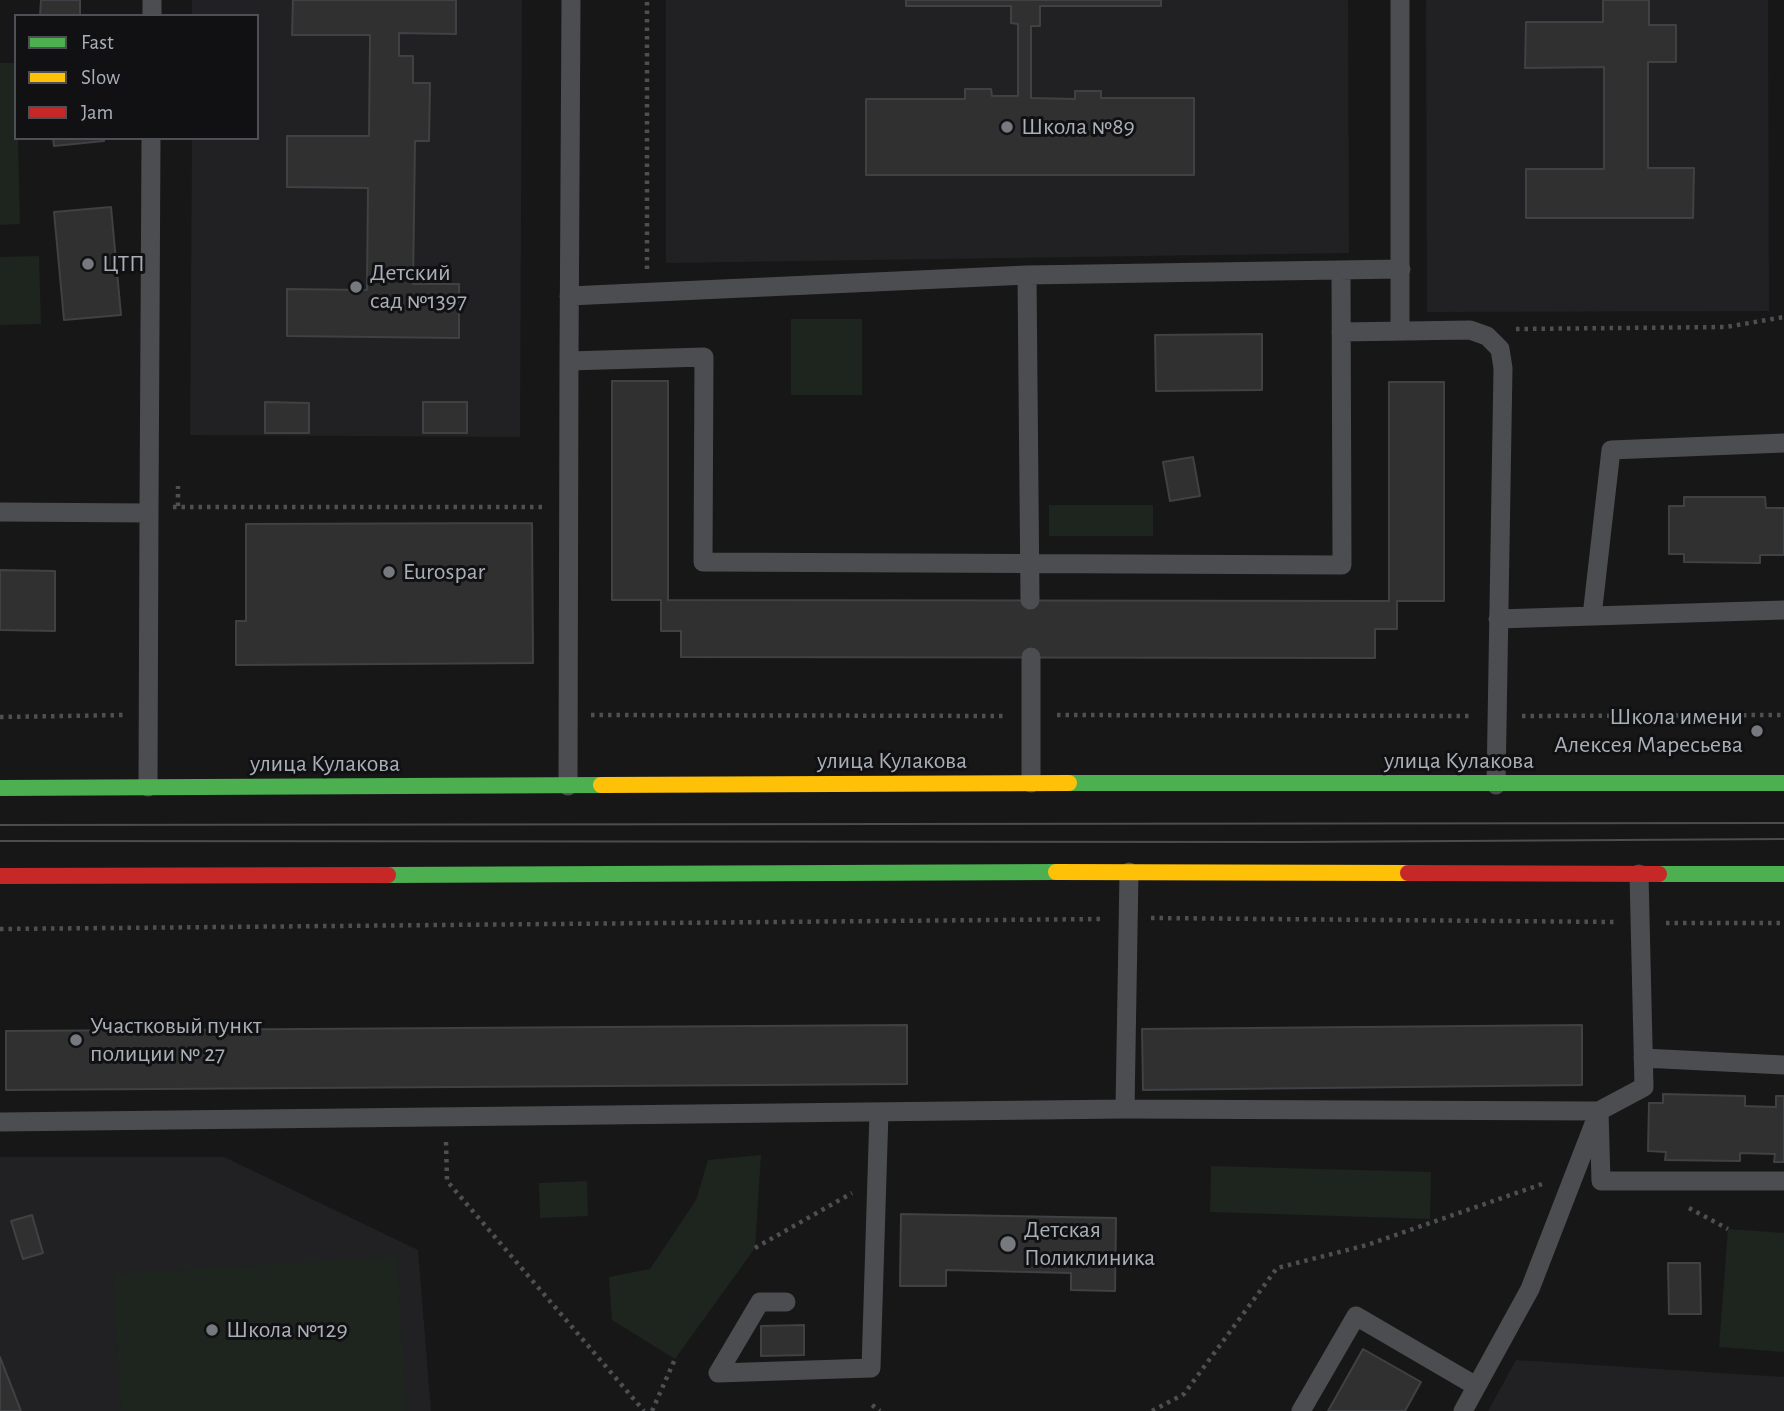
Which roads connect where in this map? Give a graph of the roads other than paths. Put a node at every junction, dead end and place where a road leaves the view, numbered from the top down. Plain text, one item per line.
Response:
1 (570, 0) edge
2 (1400, 0) edge
3 (151, 140) edge
4 (1401, 269) junction
5 (1341, 270) junction
6 (1027, 275) junction
7 (569, 296) junction
8 (1400, 331) junction
9 (1340, 332) junction
10 (569, 361) junction
11 (1784, 443) edge
12 (0, 512) edge
13 (149, 513) junction
14 (1030, 563) junction
15 (1030, 600) dead end
16 (1784, 610) edge
17 (1592, 616) junction
18 (1498, 619) junction
19 (1031, 657) dead end
20 (1031, 783) junction
21 (1784, 783) edge
22 (1496, 785) junction
23 (568, 786) junction
24 (148, 787) junction
25 (0, 788) edge
26 (1129, 872) junction
27 (1639, 874) junction
28 (1784, 874) edge
29 (0, 876) edge
30 (1643, 1058) junction
31 (1784, 1065) edge
32 (1125, 1109) junction
33 (1599, 1111) junction
34 (879, 1112) junction
35 (0, 1122) edge
36 (1784, 1181) edge
37 (786, 1302) dead end
38 (1476, 1386) junction
39 (1301, 1411) edge
40 (1463, 1411) edge

1 - 7 lane
2 - 4 lane
3 - 13 lane
4 - 5 lane
4 - 8 lane
5 - 6 lane
5 - 9 lane
6 - 7 lane
6 - 14 lane
7 - 10 lane
8 - 9 lane
8 - 18 lane
9 - 14 lane
10 - 14 lane
10 - 23 lane
11 - 17 lane
12 - 13 lane
13 - 24 lane
14 - 15 lane
16 - 17 lane
17 - 18 lane
18 - 22 lane
19 - 20 lane
20 - 22 main road, улица Кулакова
20 - 23 main road, улица Кулакова
21 - 22 main road, улица Кулакова
23 - 24 main road, улица Кулакова
24 - 25 main road, улица Кулакова
26 - 27 main road
26 - 29 main road
26 - 32 lane
27 - 28 main road
27 - 30 lane
30 - 31 lane
30 - 33 lane
32 - 33 lane
32 - 34 lane
33 - 36 lane
33 - 38 lane
34 - 35 lane
34 - 37 lane
38 - 39 lane
38 - 40 lane

